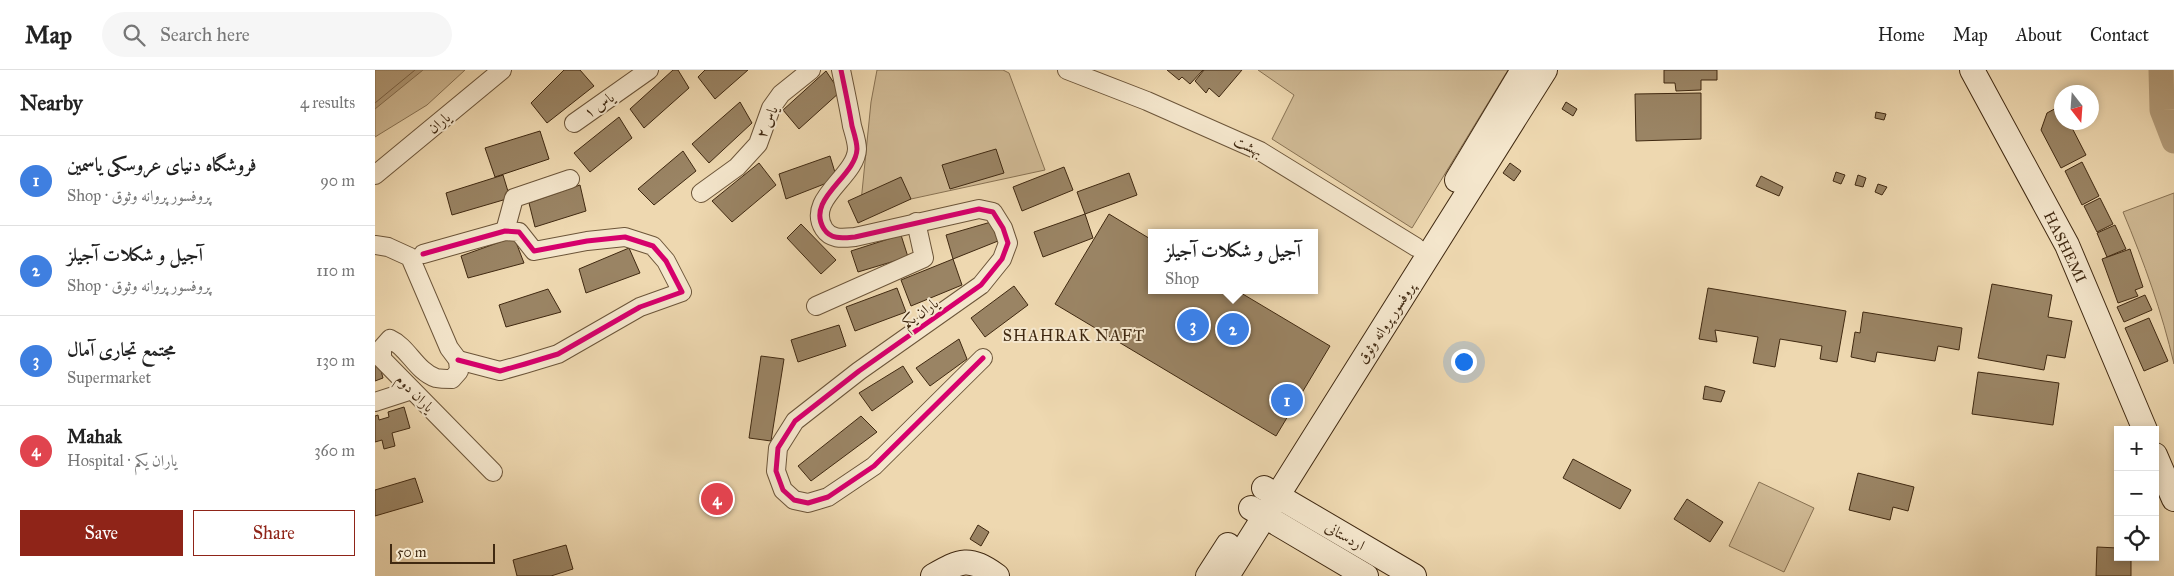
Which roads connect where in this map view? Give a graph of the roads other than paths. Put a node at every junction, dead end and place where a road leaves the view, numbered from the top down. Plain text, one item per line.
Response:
1 (503, 70) edge
2 (649, 70) edge
3 (811, 70) edge
4 (841, 70) edge
5 (1067, 70) edge
6 (1523, 70) edge
7 (1545, 70) edge
8 (1972, 70) edge
9 (573, 123) dead end
10 (375, 175) edge
11 (570, 179) dead end
12 (701, 193) dead end
13 (916, 222) junction
14 (505, 231) junction
15 (375, 245) edge
16 (1423, 251) junction
17 (423, 254) dead end
18 (816, 306) dead end
19 (983, 358) dead end
20 (459, 360) junction
21 (412, 390) junction
22 (375, 402) edge
23 (2143, 426) edge
24 (2159, 464) edge
25 (493, 472) dead end
26 (1270, 492) junction
27 (2174, 499) edge
28 (1257, 512) junction
29 (966, 569) edge
30 (933, 576) edge
31 (997, 576) edge
32 (1208, 576) edge
33 (1227, 576) edge
34 (1366, 576) edge
35 (1414, 576) edge

1 - 10 street, یاران
2 - 9 street, یاس ۱
3 - 12 street, یاس ۲
4 - 13 street, یاران یکم
5 - 16 street, بهشت
6 - 16 main road, پروفسور پروانه وثوق
7 - 16 main road, پروفسور پروانه وثوق
8 - 23 main road, HASHEMI
11 - 14 street
13 - 18 street
13 - 19 street, یاران یکم
14 - 17 street
14 - 20 street
15 - 20 street
16 - 26 main road, پروفسور پروانه وثوق
20 - 21 street, یاران دوم
21 - 22 street
21 - 25 street, یاران دوم
24 - 27 main road
26 - 28 main road, پروفسور پروانه وثوق
26 - 35 main road, اردستانی
28 - 32 main road, پروفسور پروانه وثوق
28 - 33 main road, پروفسور پروانه وثوق
28 - 34 main road, اردستانی
29 - 30 main road
29 - 31 main road

